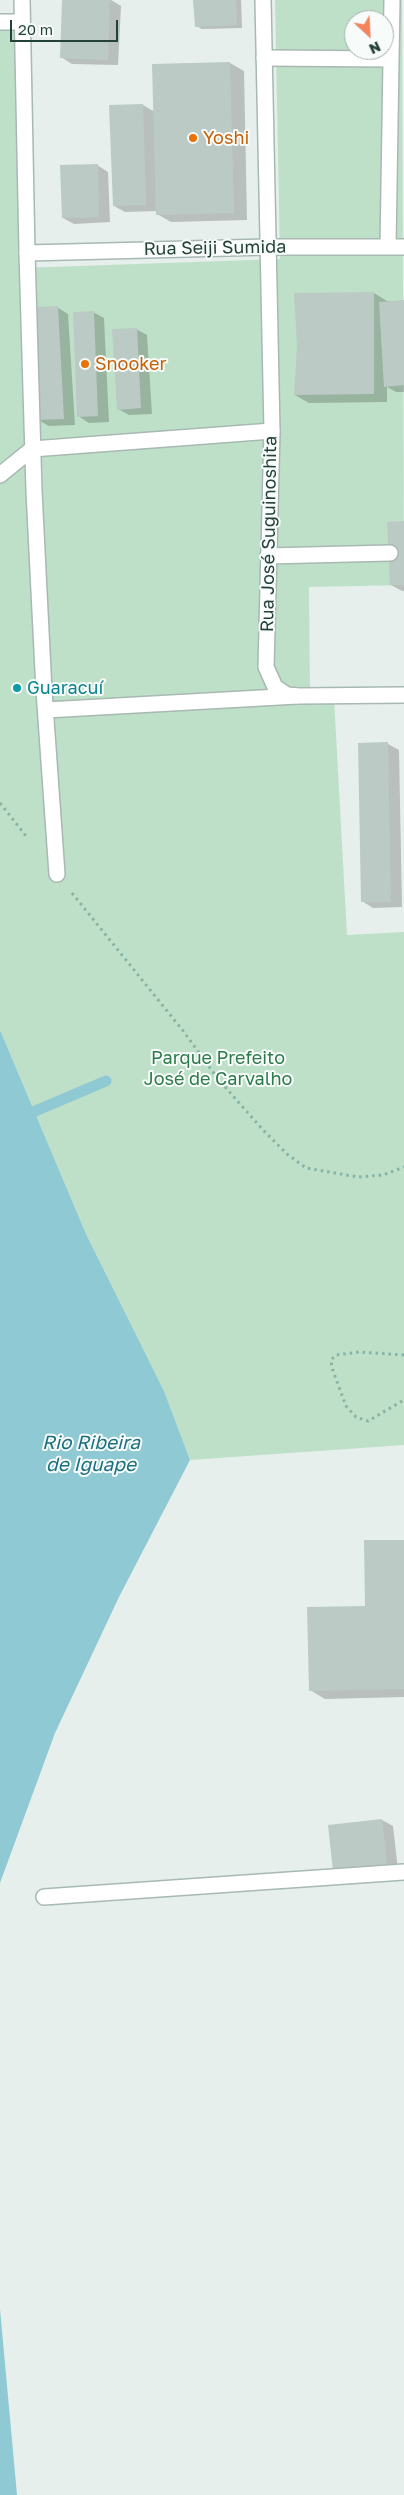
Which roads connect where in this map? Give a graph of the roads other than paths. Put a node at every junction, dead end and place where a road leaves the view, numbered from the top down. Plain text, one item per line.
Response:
1 (22, 0) edge
2 (263, 0) edge
3 (0, 22) edge
4 (22, 22) junction
5 (264, 58) junction
6 (344, 58) edge
7 (390, 60) edge
8 (267, 246) junction
9 (388, 247) junction
10 (404, 247) edge
11 (27, 253) junction
12 (272, 431) junction
13 (32, 449) junction
14 (0, 474) edge
15 (390, 553) dead end
16 (268, 556) junction
17 (404, 695) edge
18 (299, 696) junction
19 (46, 710) junction
20 (57, 874) road end
21 (404, 1872) edge
22 (44, 1896) dead end

1 - 4 street
2 - 5 street, Rua José Suguinoshita
3 - 4 street
4 - 11 street
5 - 6 street
5 - 8 street, Rua José Suguinoshita
7 - 9 street
8 - 9 street, Rua Seiji Sumida
8 - 11 street, Rua Seiji Sumida
8 - 12 street, Rua José Suguinoshita
9 - 10 street, Rua Seiji Sumida
11 - 13 street
12 - 13 street
12 - 16 street, Rua José Suguinoshita
13 - 14 street
13 - 19 street
15 - 16 street
16 - 18 street, Rua José Suguinoshita
17 - 18 street, Rua José Suguinoshita
18 - 19 street
19 - 20 street
21 - 22 street

